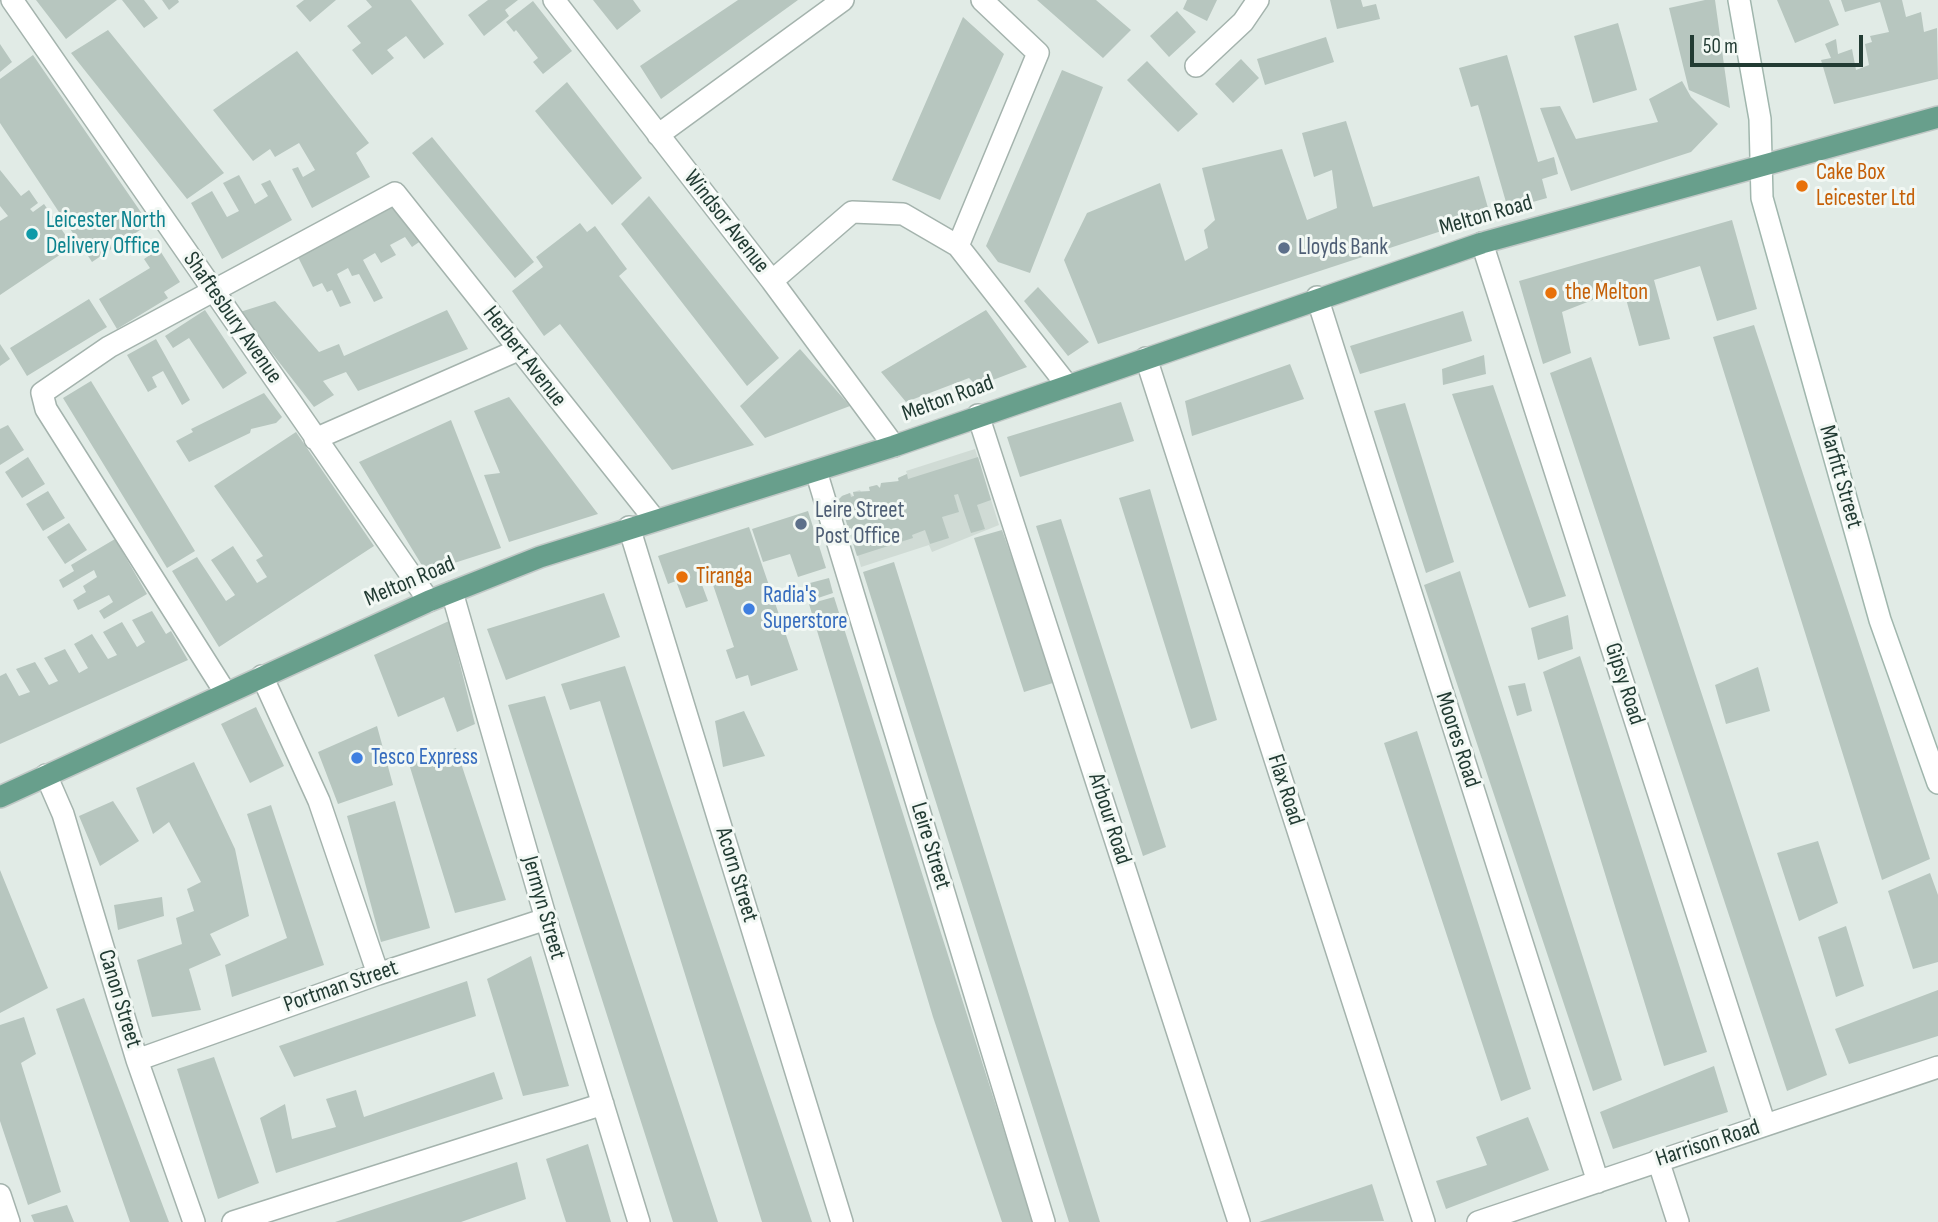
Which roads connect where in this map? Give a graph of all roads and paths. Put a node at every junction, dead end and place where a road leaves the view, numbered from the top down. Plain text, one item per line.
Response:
1 (12, 0) edge
2 (554, 0) edge
3 (843, 0) edge
4 (982, 0) edge
5 (1258, 0) edge
6 (1739, 0) edge
7 (1196, 66) dead end
8 (1938, 117) edge
9 (658, 135) junction
10 (1759, 166) junction
11 (1482, 243) junction
12 (958, 246) junction
13 (772, 281) junction
14 (212, 290) junction
15 (1317, 298) junction
16 (518, 351) junction
17 (1146, 358) junction
18 (1067, 385) junction
19 (978, 415) junction
20 (315, 439) junction
21 (894, 446) junction
22 (816, 471) junction
23 (655, 520) junction
24 (629, 527) junction
25 (452, 592) junction
26 (429, 601) junction
27 (262, 676) junction
28 (225, 692) junction
29 (46, 775) junction
30 (1938, 783) edge
31 (2, 792) edge
32 (546, 919) junction
33 (378, 974) junction
34 (138, 1059) junction
35 (1938, 1066) edge
36 (603, 1104) junction
37 (1765, 1125) junction
38 (1658, 1160) junction
39 (1598, 1182) junction
40 (0, 1195) edge
41 (9, 1222) edge
42 (194, 1222) edge
43 (233, 1222) edge
44 (639, 1222) edge
45 (842, 1222) edge
46 (1044, 1222) edge
47 (1239, 1222) edge
48 (1424, 1222) edge
49 (1478, 1222) edge
50 (1678, 1222) edge

1 - 14 street, Shaftesbury Avenue
2 - 9 street, Windsor Avenue
3 - 9 street
4 - 12 street
5 - 7 street
6 - 10 street, Marfitt Street
8 - 10 main road, Melton Road
9 - 13 street, Windsor Avenue
10 - 11 main road, Melton Road
10 - 30 street, Marfitt Street
11 - 15 main road, Melton Road
11 - 37 street, Gipsy Road
12 - 13 street
12 - 18 street
13 - 21 street, Windsor Avenue
14 - 16 street, Herbert Avenue
14 - 20 street, Shaftesbury Avenue
14 - 28 street
15 - 17 main road, Melton Road
15 - 39 street, Moores Road
16 - 20 street
16 - 23 street, Herbert Avenue
17 - 18 main road, Melton Road
17 - 48 street, Flax Road
18 - 19 main road, Melton Road
19 - 21 main road, Melton Road
19 - 47 street, Arbour Road
20 - 26 street, Shaftesbury Avenue
21 - 22 main road, Melton Road
22 - 23 main road, Melton Road
22 - 46 street, Leire Street
23 - 24 main road, Melton Road
24 - 25 main road, Melton Road
24 - 45 street, Acorn Street
25 - 26 main road, Melton Road
25 - 32 street, Jermyn Street
26 - 27 main road, Melton Road
27 - 28 main road, Melton Road
27 - 33 street
28 - 29 main road, Melton Road
29 - 31 main road, Melton Road
29 - 34 street, Canon Street
32 - 33 street, Portman Street
32 - 36 street, Jermyn Street
33 - 34 street, Portman Street
34 - 42 street, Canon Street
35 - 37 street, Harrison Road
36 - 43 street
36 - 44 street, Jermyn Street
37 - 38 street, Harrison Road
38 - 39 street, Harrison Road
38 - 50 street
39 - 49 street, Harrison Road
40 - 41 street

